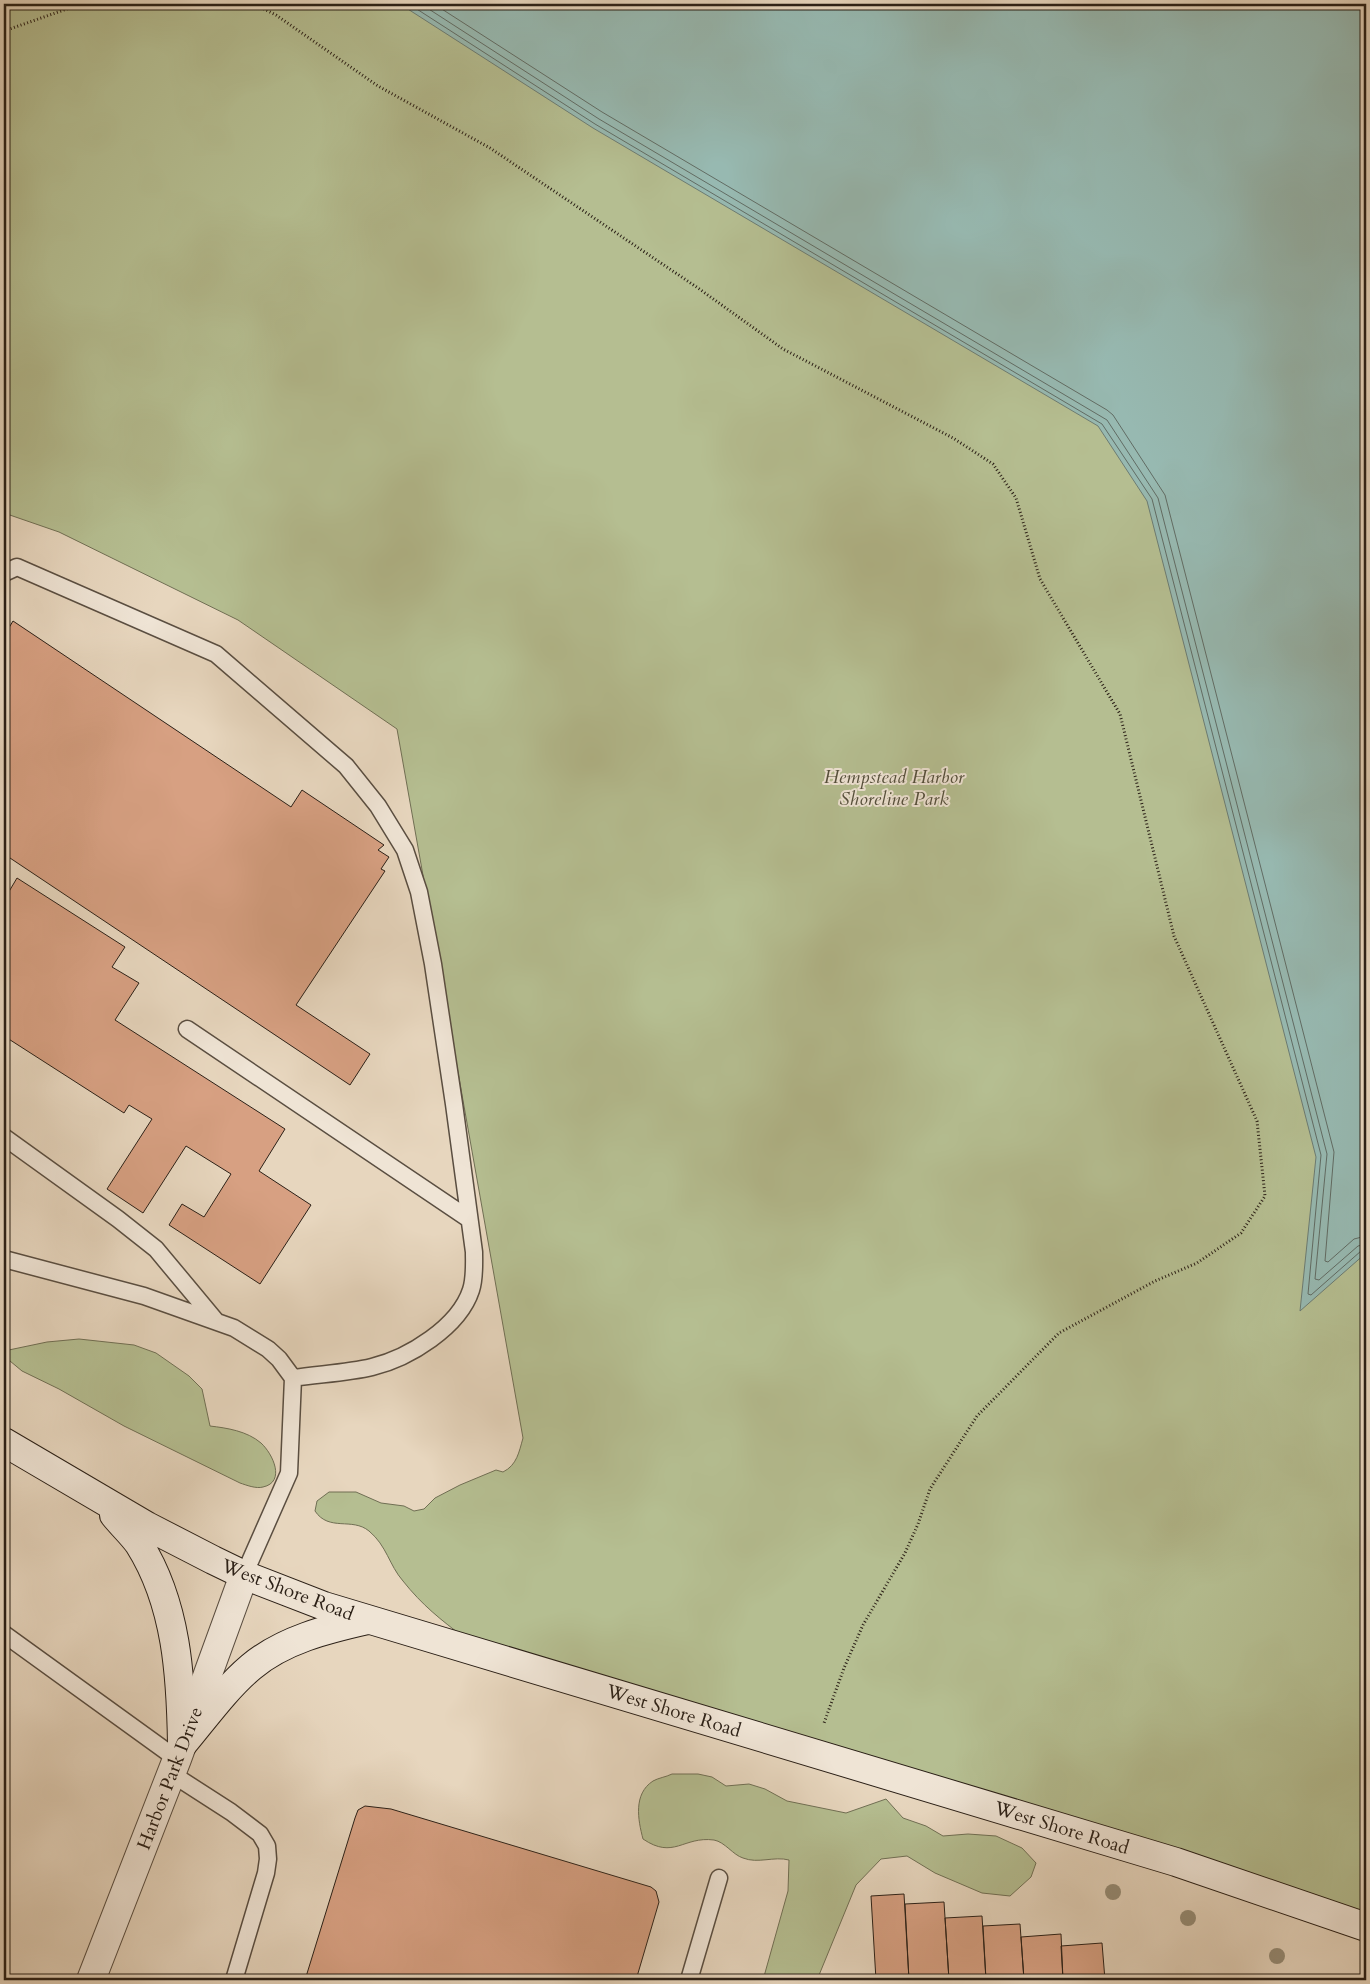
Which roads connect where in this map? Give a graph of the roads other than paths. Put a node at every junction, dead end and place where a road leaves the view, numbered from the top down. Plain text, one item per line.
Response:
1 (4, 572) edge
2 (187, 1029) dead end
3 (4, 1137) edge
4 (469, 1219) junction
5 (4, 1259) edge
6 (216, 1322) junction
7 (293, 1378) junction
8 (4, 1442) edge
9 (100, 1499) junction
10 (244, 1576) junction
11 (370, 1620) junction
12 (4, 1634) edge
13 (177, 1759) junction
14 (719, 1878) dead end
15 (1366, 1927) edge
16 (91, 1980) edge
17 (234, 1980) edge
18 (689, 1980) edge

1 - 4 lane
2 - 4 lane
3 - 6 lane
4 - 7 lane
5 - 6 lane
6 - 7 lane
7 - 10 lane
8 - 9 main road, West Shore Road
9 - 10 main road, West Shore Road
9 - 13 main road
10 - 11 main road, West Shore Road
10 - 13 main road, Harbor Park Drive
11 - 13 main road
11 - 15 main road, West Shore Road
12 - 13 lane
13 - 16 main road, Harbor Park Drive
13 - 17 lane
14 - 18 lane

